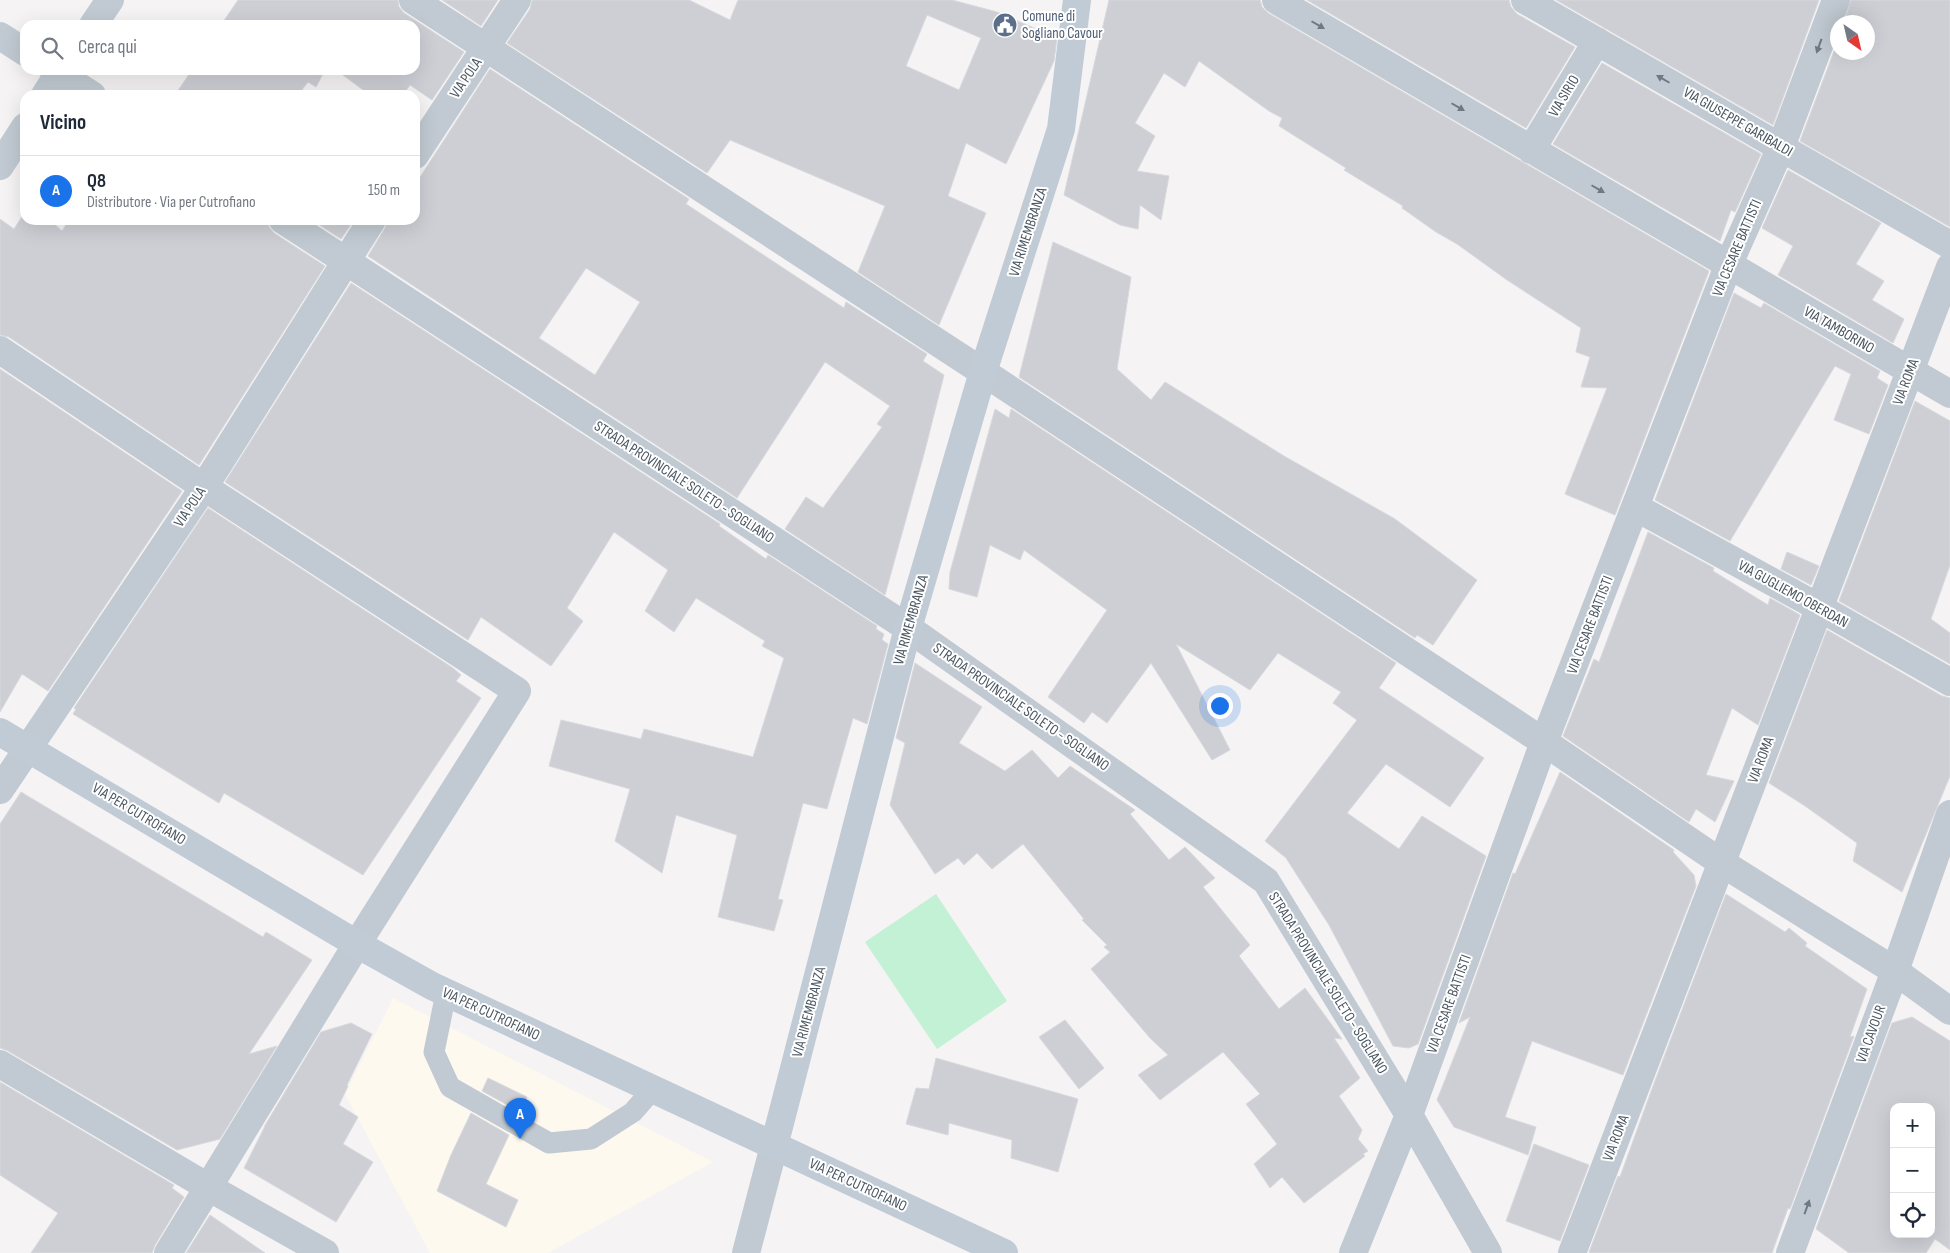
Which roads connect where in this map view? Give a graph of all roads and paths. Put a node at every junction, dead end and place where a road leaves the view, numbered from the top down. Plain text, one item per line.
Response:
1 (110, 0) edge
2 (413, 0) edge
3 (517, 0) edge
4 (1276, 0) edge
5 (1525, 0) edge
6 (1836, 0) edge
7 (1074, 2) edge
8 (96, 20) edge
9 (0, 36) edge
10 (1597, 41) junction
11 (486, 48) junction
12 (20, 49) edge
13 (55, 77) edge
14 (82, 90) edge
15 (20, 135) edge
16 (420, 147) edge
17 (1781, 147) junction
18 (1531, 150) junction
19 (0, 166) edge
20 (291, 225) edge
21 (369, 225) edge
22 (1950, 245) edge
23 (345, 260) junction
24 (1728, 266) junction
25 (1950, 267) edge
26 (0, 350) edge
27 (1910, 371) junction
28 (983, 372) junction
29 (1950, 394) edge
30 (204, 487) junction
31 (1635, 507) junction
32 (1820, 608) junction
33 (908, 628) junction
34 (1950, 682) edge
35 (0, 732) edge
36 (1544, 742) junction
37 (27, 748) junction
38 (0, 790) edge
39 (1950, 814) edge
40 (1722, 863) junction
41 (357, 944) junction
42 (1895, 971) junction
43 (446, 993) junction
44 (1950, 1011) edge
45 (0, 1064) edge
46 (653, 1089) junction
47 (1409, 1115) junction
48 (774, 1146) junction
49 (208, 1187) junction
50 (168, 1253) edge
51 (325, 1253) edge
52 (746, 1253) edge
53 (1004, 1253) edge
54 (1353, 1253) edge
55 (1488, 1253) edge
56 (1572, 1253) edge
57 (1790, 1253) edge

1 - 8 street
2 - 11 street
3 - 11 street, VIA POLA
4 -> 18 street, VIA TAMBORINO
5 - 10 street, VIA GIUSEPPE GARIBALDI
6 -> 17 street, VIA CESARE BATTISTI
7 - 28 street, VIA RIMEMBRANZA
9 - 12 street
17 -> 10 street, VIA GIUSEPPE GARIBALDI
10 - 18 street, VIA SIRIO
11 - 16 street, VIA POLA
11 - 28 street
13 - 14 street
15 - 19 street
17 - 22 street, VIA GIUSEPPE GARIBALDI
17 - 24 street, VIA CESARE BATTISTI
18 -> 24 street, VIA TAMBORINO
20 - 23 street, STRADA PROVINCIALE SOLETO - SOGLIANO
21 - 23 street, VIA POLA
23 - 30 street, VIA POLA
23 - 33 street, STRADA PROVINCIALE SOLETO - SOGLIANO
24 - 27 street, VIA TAMBORINO
24 - 31 street, VIA CESARE BATTISTI
25 - 27 street, VIA ROMA
26 - 30 street
27 - 29 street, VIA TAMBORINO
27 - 32 street, VIA ROMA
28 - 33 street, VIA RIMEMBRANZA
28 - 36 street
30 - 37 street, VIA POLA
30 - 41 street
31 - 32 street, VIA GUGLIEMO OBERDAN
31 - 36 street, VIA CESARE BATTISTI
32 - 34 street, VIA GUGLIEMO OBERDAN
32 - 40 street, VIA ROMA
33 - 47 street, STRADA PROVINCIALE SOLETO - SOGLIANO
33 - 48 street, VIA RIMEMBRANZA
35 - 37 street, VIA PER CUTROFIANO
36 - 40 street
36 - 47 street, VIA CESARE BATTISTI
37 - 38 street, VIA POLA
37 - 41 street, VIA PER CUTROFIANO
39 - 42 street, VIA CAVOUR
40 - 42 street
40 - 56 street, VIA ROMA
41 - 43 street, VIA PER CUTROFIANO
41 - 49 street
42 - 44 street
57 -> 42 street, VIA CAVOUR
43 - 46 street, VIA PER CUTROFIANO
43 - 46 lane
45 - 49 street
46 - 48 street, VIA PER CUTROFIANO
47 - 54 street, VIA CESARE BATTISTI
47 - 55 street, STRADA PROVINCIALE SOLETO - SOGLIANO
48 - 52 street
48 - 53 street, VIA PER CUTROFIANO
49 - 50 street
49 - 51 street

